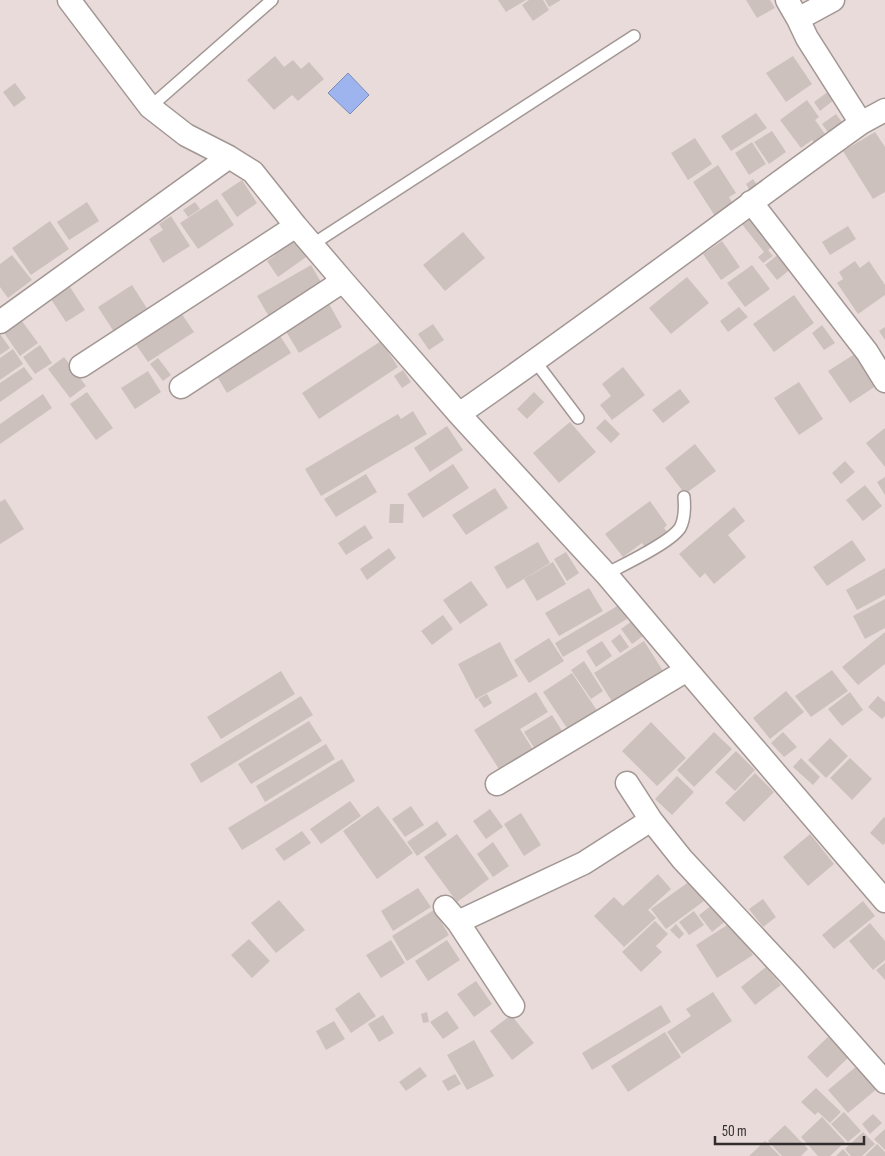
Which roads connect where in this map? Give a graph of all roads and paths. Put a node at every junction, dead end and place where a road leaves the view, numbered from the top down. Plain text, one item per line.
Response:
1 (69, 0) edge
2 (272, 0) edge
3 (787, 0) edge
4 (833, 0) edge
5 (798, 19) junction
6 (634, 36) dead end
7 (150, 107) junction
8 (885, 110) edge
9 (861, 123) junction
10 (229, 158) junction
11 (751, 202) junction
12 (296, 226) junction
13 (313, 244) junction
14 (343, 281) junction
15 (0, 322) edge
16 (535, 361) junction
17 (81, 366) dead end
18 (885, 381) edge
19 (181, 387) dead end
20 (459, 414) junction
21 (578, 418) dead end
22 (684, 497) dead end
23 (606, 574) junction
24 (686, 670) junction
25 (628, 783) dead end
26 (497, 784) dead end
27 (651, 820) junction
28 (885, 901) edge
29 (513, 1006) dead end
30 (885, 1082) edge

1 - 7 street
2 - 7 lane
3 - 5 street
4 - 5 street
5 - 9 street
6 - 13 lane
7 - 10 street
8 - 9 street
9 - 11 street
10 - 12 street
10 - 15 street
11 - 16 street
11 - 18 street
12 - 13 street
12 - 17 street
13 - 14 street
14 - 19 street
14 - 20 street
16 - 20 street
16 - 21 lane
20 - 23 street
22 - 23 lane
23 - 24 street
24 - 26 street
24 - 28 street
25 - 27 street
27 - 29 street
27 - 30 street

